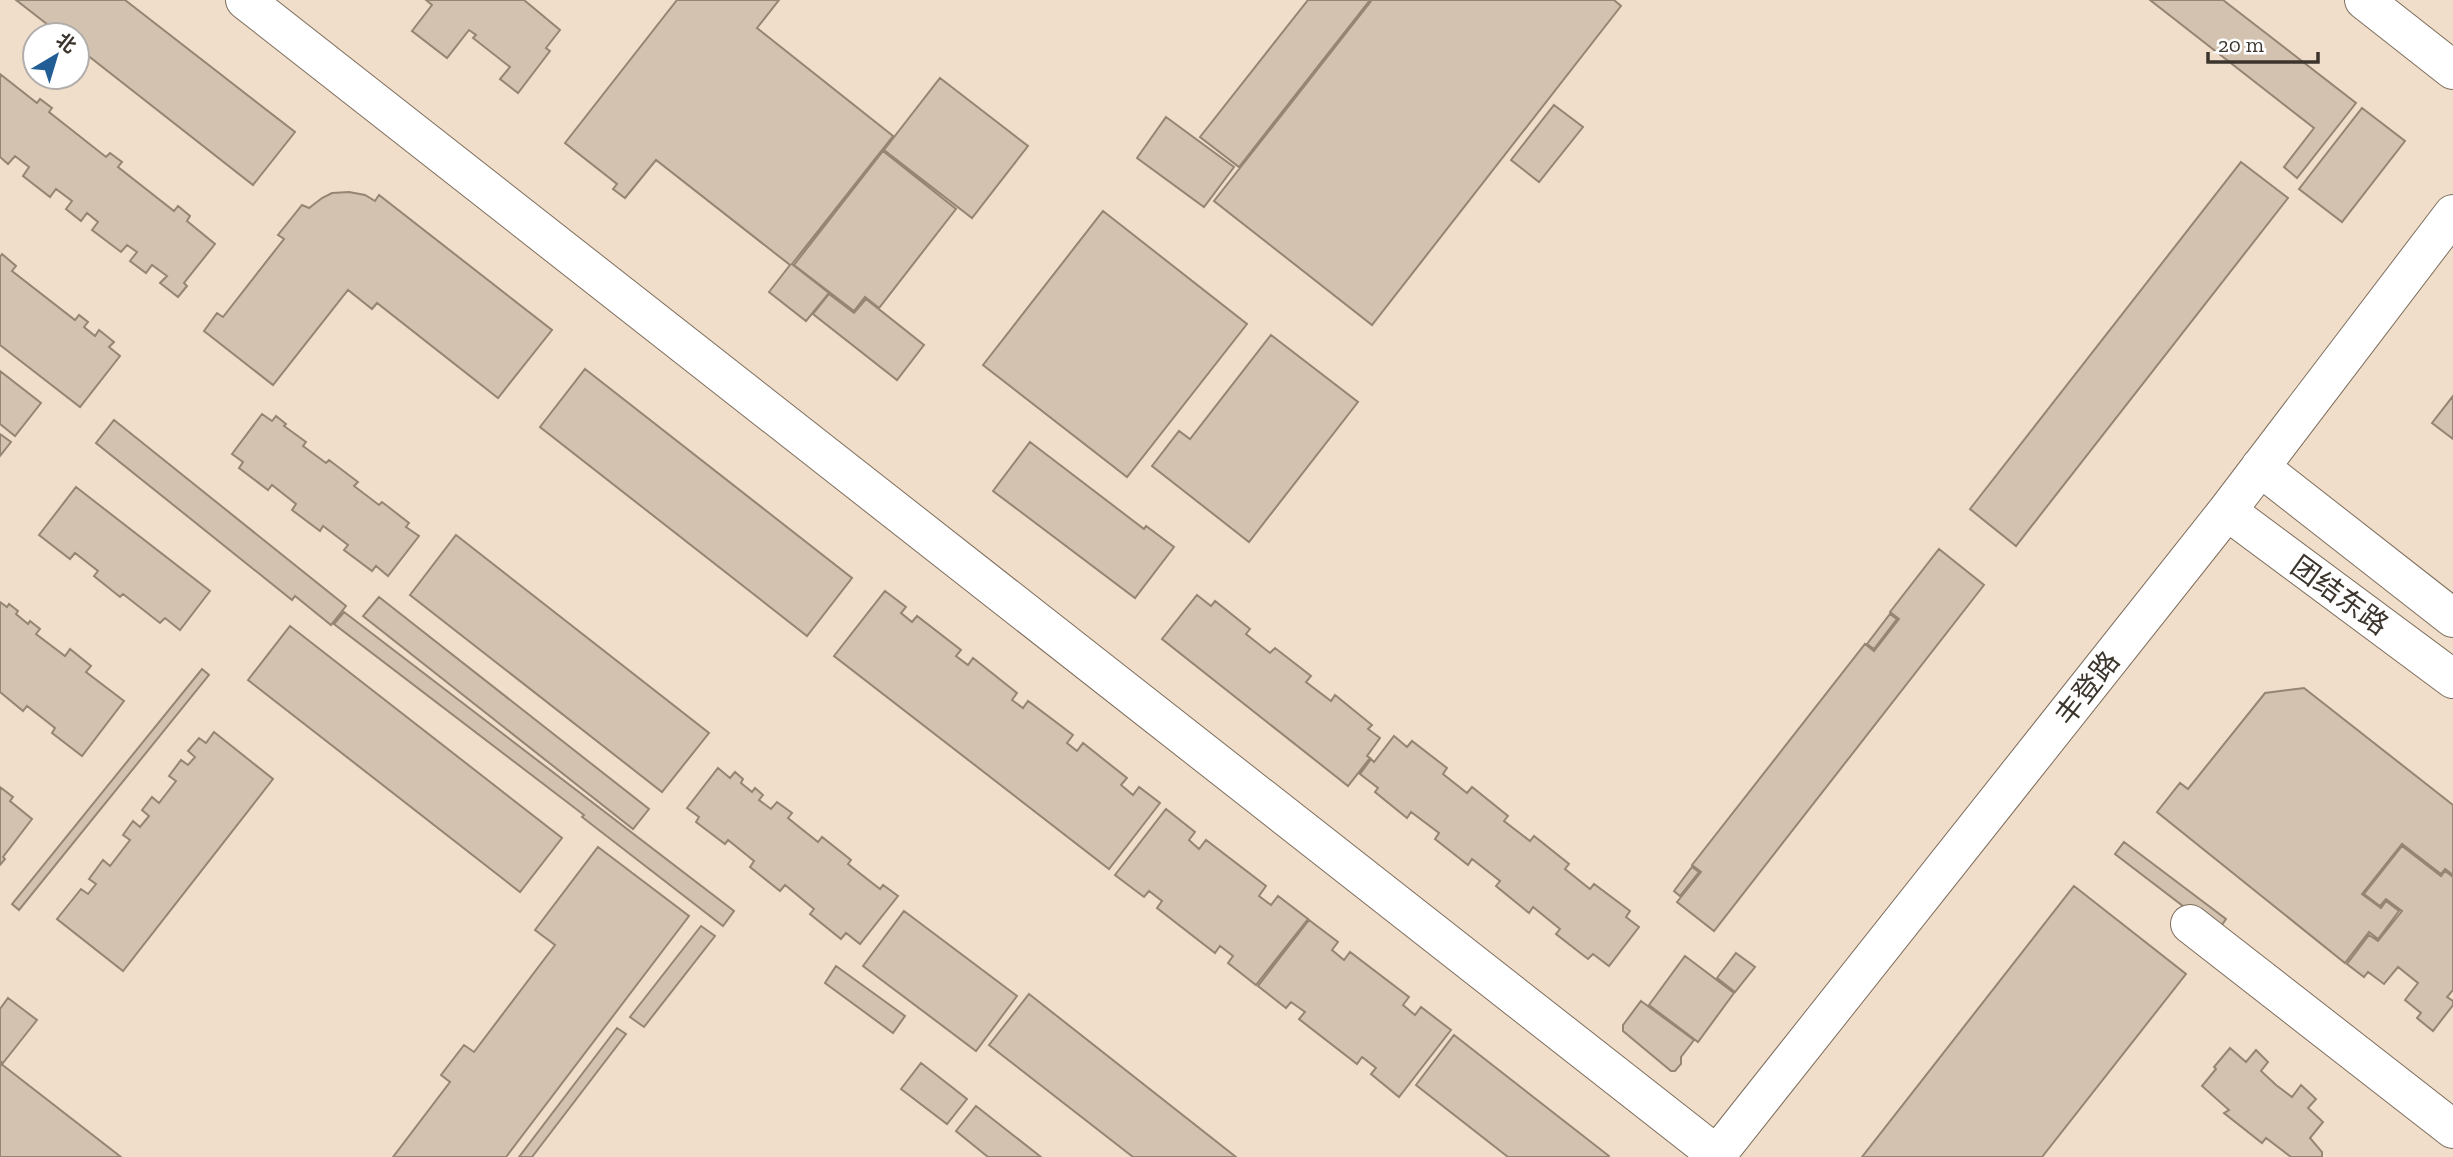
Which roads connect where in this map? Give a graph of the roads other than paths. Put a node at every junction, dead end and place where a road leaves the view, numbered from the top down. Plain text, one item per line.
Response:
1 (245, 0) edge
2 (2364, 0) edge
3 (2453, 70) edge
4 (2453, 214) edge
5 (2260, 467) junction
6 (2227, 511) junction
7 (2453, 618) edge
8 (2453, 679) edge
9 (2190, 924) dead end
10 (2453, 1129) edge
11 (1716, 1156) edge

1 - 11 street
2 - 3 street
4 - 5 street, 丰登路
5 - 6 street, 丰登路
5 - 7 street
6 - 8 street, 团结东路
6 - 11 street, 丰登路
9 - 10 street

